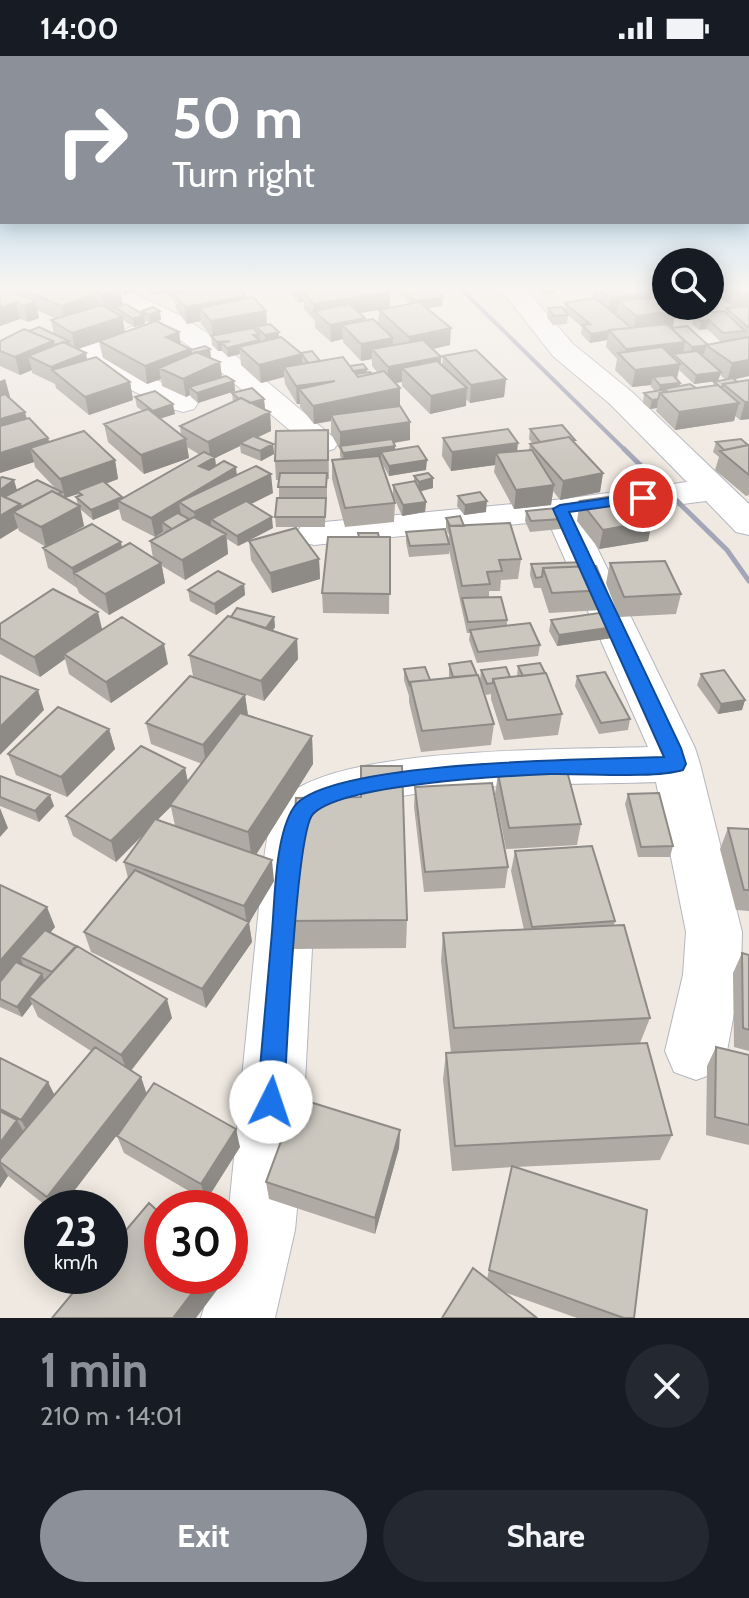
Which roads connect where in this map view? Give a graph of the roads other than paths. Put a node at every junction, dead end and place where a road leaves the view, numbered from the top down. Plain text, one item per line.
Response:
1 (108, 345) edge
2 (206, 345) edge
3 (559, 345) edge
4 (183, 403) dead end
5 (323, 442) edge
6 (716, 489) junction
7 (560, 509) junction
8 (749, 524) edge
9 (314, 534) dead end
10 (676, 764) junction
11 (696, 1051) dead end
12 (238, 1318) edge

1 - 4 street
2 - 5 street
3 - 6 street
6 - 7 street
6 - 8 street
7 - 9 street
7 - 10 street
10 - 11 street
10 - 12 street

